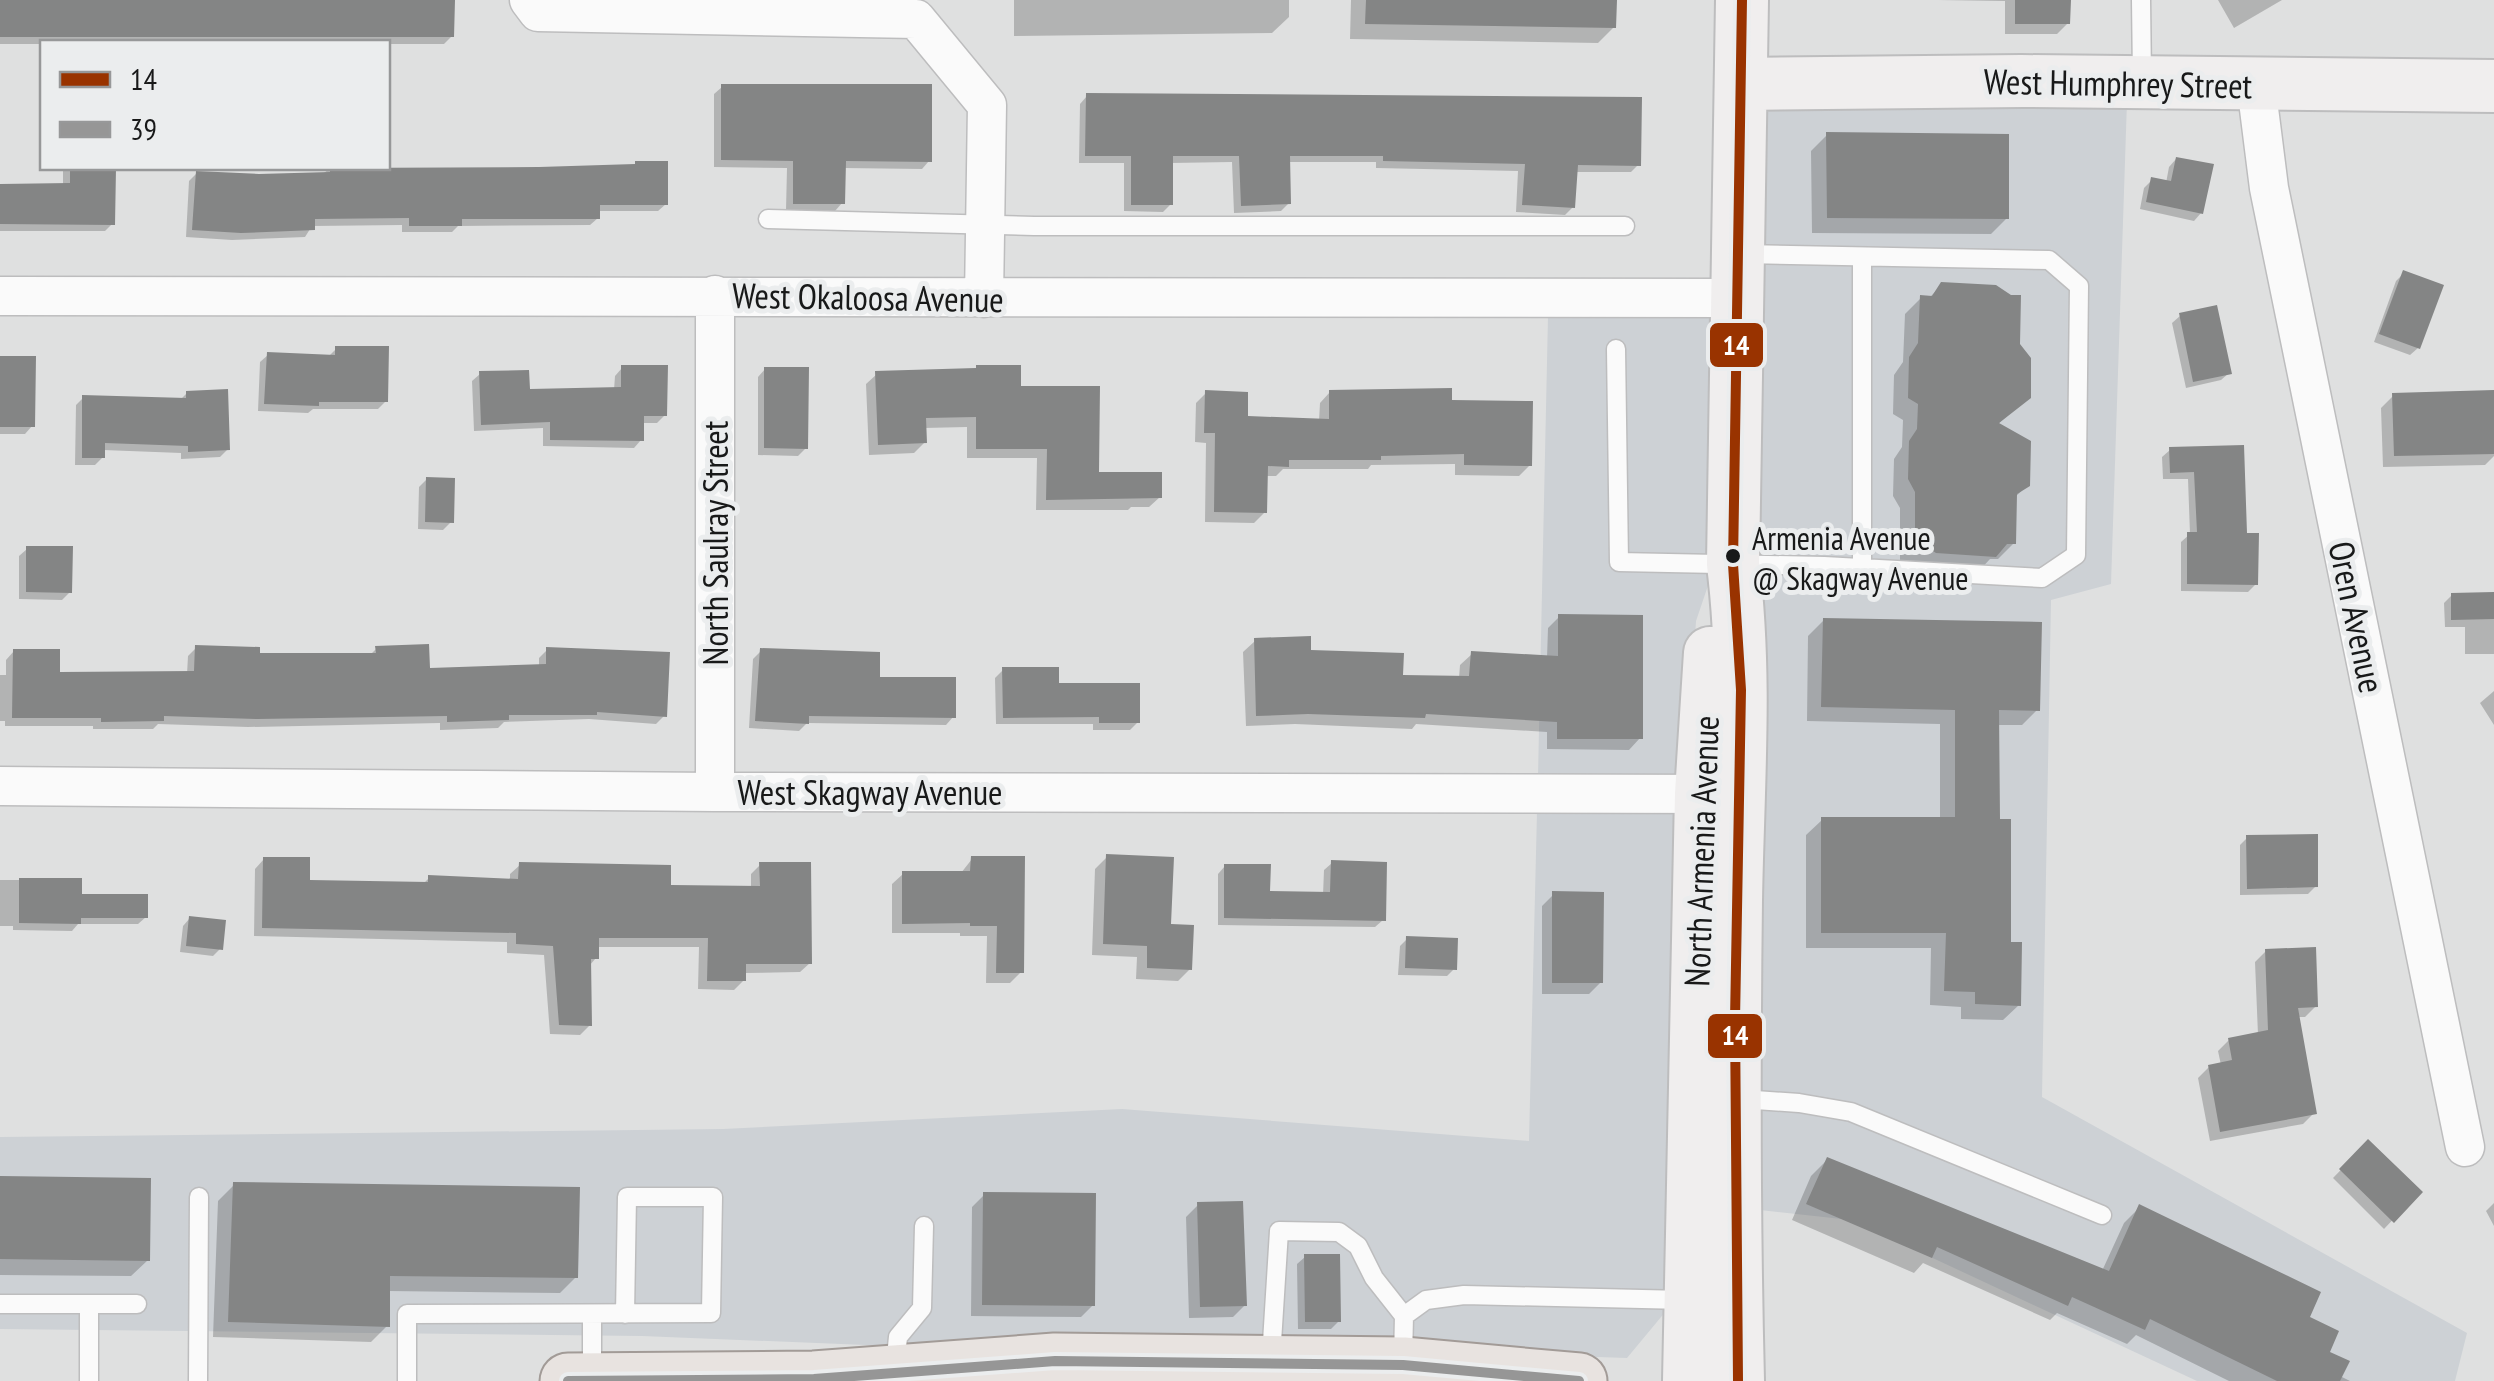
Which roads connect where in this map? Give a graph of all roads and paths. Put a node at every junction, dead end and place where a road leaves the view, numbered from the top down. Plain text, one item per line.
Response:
1 (529, 0) edge
2 (1742, 0) edge
3 (2142, 0) edge
4 (2142, 82) junction
5 (1742, 84) junction
6 (2256, 84) junction
7 (2494, 86) edge
8 (768, 218) dead end
9 (985, 224) junction
10 (1625, 226) dead end
11 (1862, 258) junction
12 (1737, 276) junction
13 (715, 295) junction
14 (0, 296) edge
15 (984, 298) junction
16 (1616, 349) dead end
17 (1732, 564) junction
18 (1862, 569) junction
19 (0, 786) edge
20 (716, 792) junction
21 (1720, 794) junction
22 (1736, 1098) junction
23 (2465, 1148) dead end
24 (199, 1197) dead end
25 (2102, 1216) dead end
26 (924, 1226) dead end
27 (1690, 1300) junction
28 (0, 1304) edge
29 (89, 1304) junction
30 (137, 1304) dead end
31 (592, 1314) junction
32 (626, 1314) junction
33 (1404, 1341) junction
34 (1271, 1364) junction
35 (894, 1373) junction
36 (819, 1380) edge
37 (89, 1381) edge
38 (198, 1381) edge
39 (407, 1381) edge
40 (568, 1381) edge
41 (592, 1381) edge
42 (1579, 1381) edge
43 (1689, 1381) edge
44 (1738, 1381) edge

1 - 9 street
2 - 5 main road, North Armenia Avenue
3 - 4 lane
4 - 5 main road, West Humphrey Street
4 - 6 main road, West Humphrey Street
5 - 12 main road, North Armenia Avenue
6 - 7 main road, West Humphrey Street
6 - 23 street, Oren Avenue
8 - 9 lane
9 - 10 lane
9 - 15 street
11 - 12 lane
11 - 18 lane
11 - 18 lane
12 - 15 street, West Okaloosa Avenue
12 - 17 main road, North Armenia Avenue
13 - 14 street, West Okaloosa Avenue
13 - 15 street, West Okaloosa Avenue
13 - 20 street, North Saulray Street
16 - 17 lane
17 - 18 lane
17 - 21 main road, North Armenia Avenue
19 - 20 street, West Skagway Avenue
20 - 21 street, West Skagway Avenue
21 - 22 main road, North Armenia Avenue
21 - 27 main road, North Armenia Avenue
22 - 25 lane
22 - 44 main road, North Armenia Avenue
24 - 38 lane
26 - 35 lane
27 - 33 lane
27 - 43 main road, North Armenia Avenue
28 - 29 lane
29 - 30 lane
29 - 37 lane
31 - 32 lane
31 - 39 lane
31 - 41 lane
32 - 32 lane
33 - 34 main road
33 - 34 lane
33 - 42 main road
34 - 35 main road
35 - 36 main road
36 - 41 main road
40 - 41 main road

